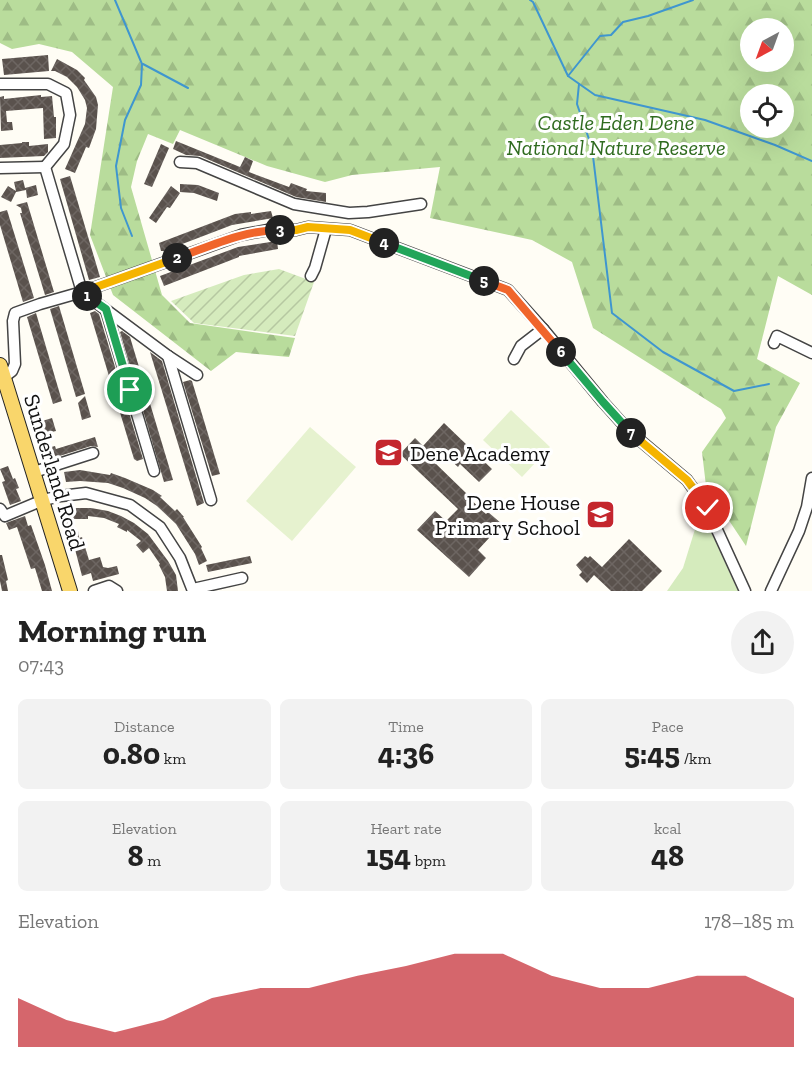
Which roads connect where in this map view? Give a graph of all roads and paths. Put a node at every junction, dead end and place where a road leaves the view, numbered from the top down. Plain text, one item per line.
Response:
1 (0, 84) edge
2 (180, 162) dead end
3 (45, 167) junction
4 (0, 168) edge
5 (422, 204) dead end
6 (349, 213) junction
7 (326, 229) junction
8 (350, 230) junction
9 (311, 276) dead end
10 (82, 292) junction
11 (106, 309) junction
12 (543, 329) junction
13 (774, 343) dead end
14 (812, 353) edge
15 (168, 356) junction
16 (514, 359) dead end
17 (2, 371) edge
18 (198, 375) dead end
19 (93, 453) dead end
20 (154, 471) dead end
21 (34, 472) junction
22 (812, 478) edge
23 (212, 493) dead end
24 (43, 500) junction
25 (0, 509) edge
26 (242, 578) dead end
27 (193, 590) edge
28 (70, 591) edge
29 (94, 591) edge
30 (117, 591) edge
31 (745, 591) edge
32 (771, 591) edge

1 - 3 street
2 - 6 street
3 - 4 street
3 - 10 street
5 - 6 street
6 - 8 street
7 - 8 street
7 - 9 street
7 - 10 street
8 - 12 street
10 - 11 street
10 - 17 street
11 - 15 street
11 - 20 street
12 - 16 street
12 - 31 street
13 - 14 street
15 - 18 street
15 - 23 street
17 - 21 main road, Sunderland Road
19 - 21 street
21 - 24 main road, Sunderland Road
22 - 32 street
24 - 25 street
24 - 27 street
24 - 28 main road, Sunderland Road
26 - 27 street
29 - 30 street

